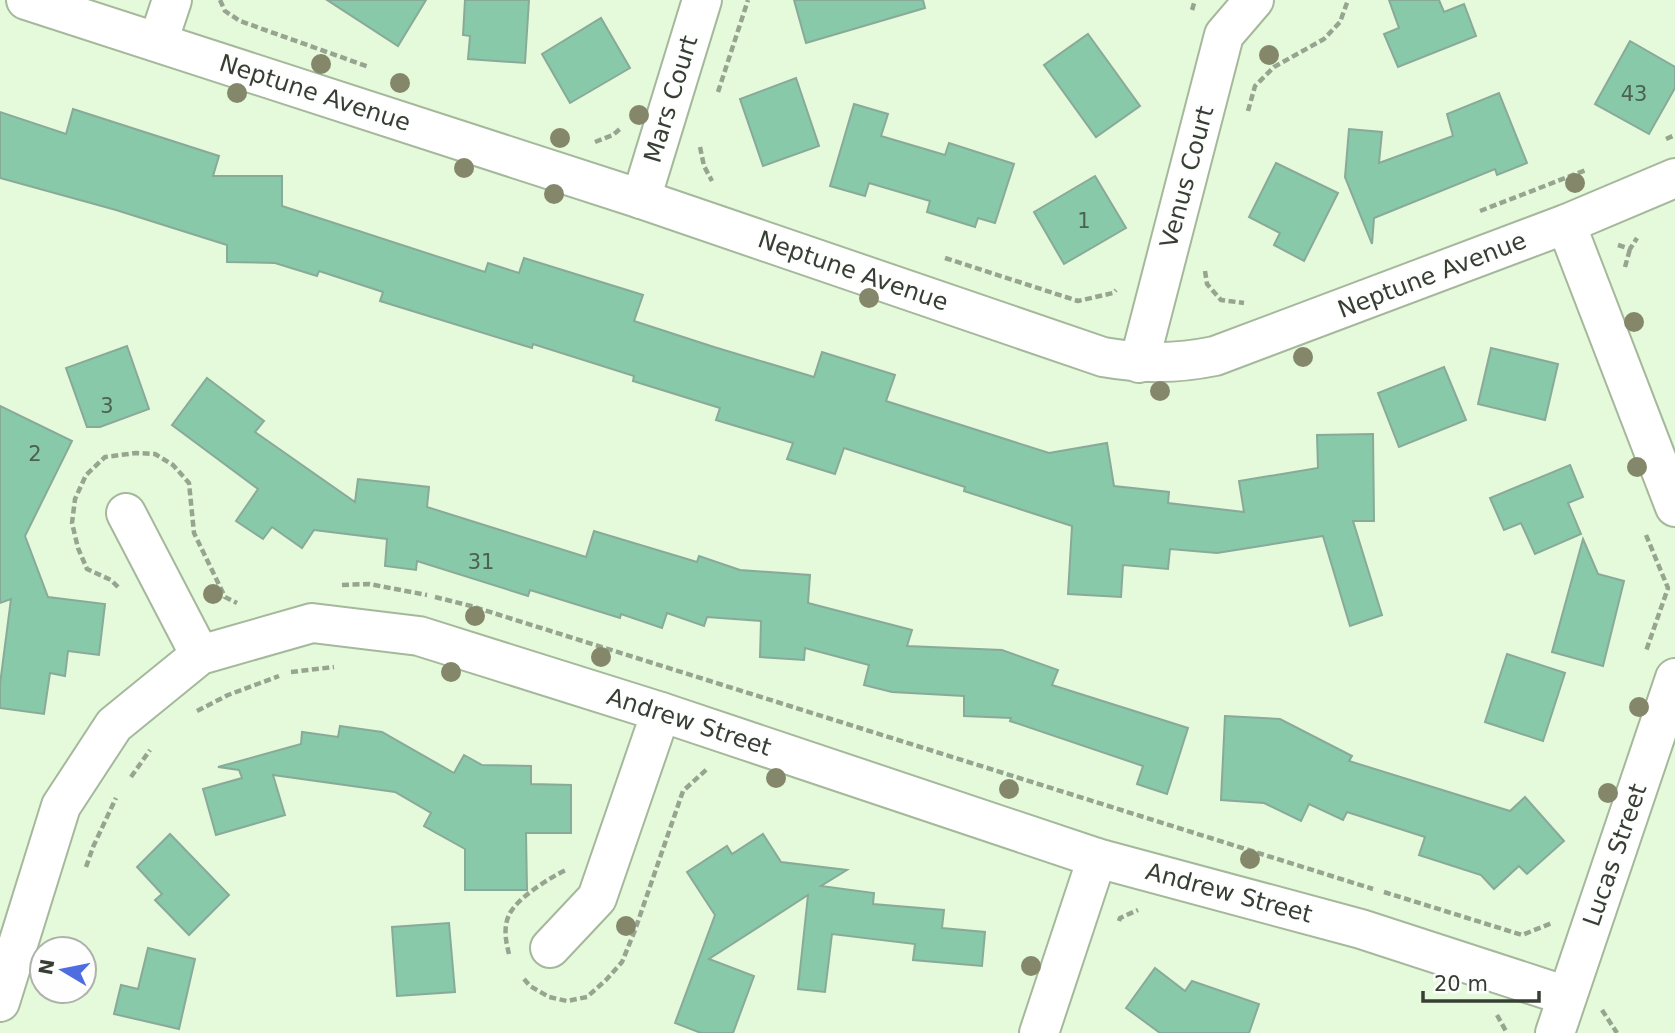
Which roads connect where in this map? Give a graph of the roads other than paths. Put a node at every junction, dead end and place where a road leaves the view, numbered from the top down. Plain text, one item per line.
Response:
1 (26, 0) edge
2 (172, 0) edge
3 (702, 0) edge
4 (1254, 0) edge
5 (158, 42) junction
6 (1675, 178) edge
7 (641, 199) junction
8 (1566, 224) junction
9 (1139, 363) junction
10 (1675, 507) edge
11 (126, 513) dead end
12 (200, 655) junction
13 (1675, 678) edge
14 (661, 712) junction
15 (1097, 858) junction
16 (550, 947) dead end
17 (1567, 996) junction
18 (0, 1002) edge
19 (1039, 1033) edge
20 (1555, 1033) edge

1 - 5 street, Neptune Avenue
2 - 5 street
3 - 7 street, Mars Court
4 - 9 street, Venus Court
5 - 7 street, Neptune Avenue
6 - 8 street, Neptune Avenue
7 - 9 street, Neptune Avenue
8 - 9 street, Neptune Avenue
8 - 10 street
11 - 12 street
12 - 14 street, Andrew Street
12 - 18 street, Andrew Street
13 - 17 street, Lucas Street
14 - 15 street, Andrew Street
14 - 16 street
15 - 17 street, Andrew Street
15 - 19 street
17 - 20 street, Lucas Street

